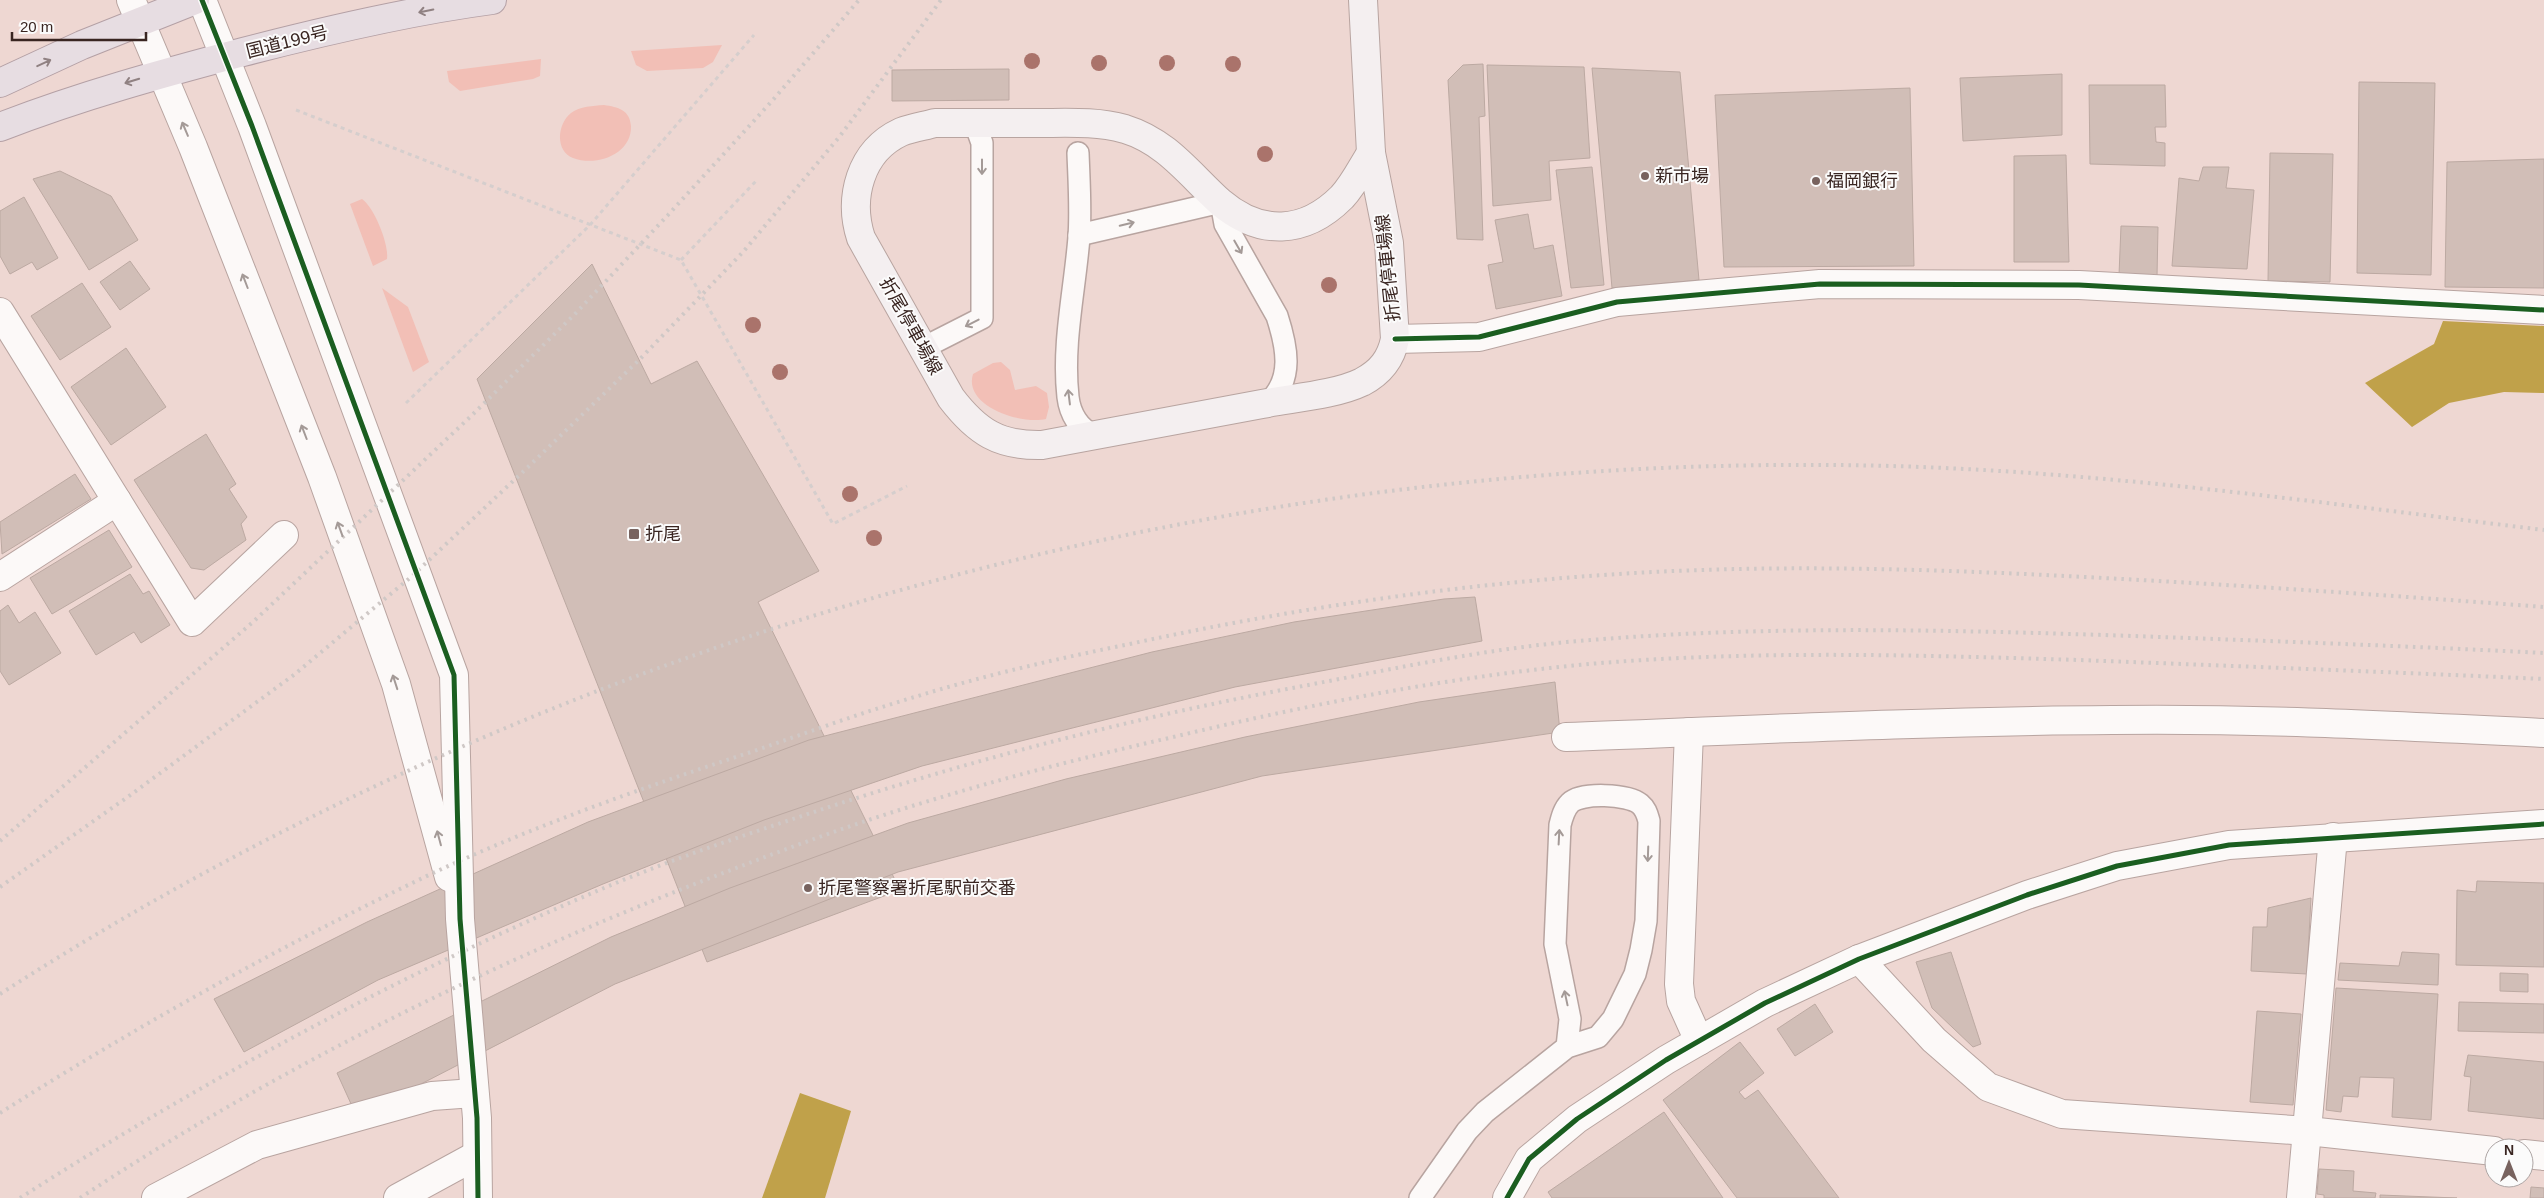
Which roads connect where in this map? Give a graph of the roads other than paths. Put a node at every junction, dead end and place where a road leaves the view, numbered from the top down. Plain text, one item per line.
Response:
1 (195, 0) edge
2 (202, 0) edge
3 (492, 0) edge
4 (1363, 0) edge
5 (136, 10) edge
6 (224, 57) junction
7 (161, 73) junction
8 (0, 83) edge
9 (970, 123) junction
10 (0, 127) edge
11 (1371, 152) junction
12 (1078, 153) dead end
13 (1221, 202) junction
14 (1080, 235) junction
15 (2544, 310) edge
16 (0, 312) edge
17 (1395, 339) junction
18 (924, 348) junction
19 (1268, 403) junction
20 (1094, 435) junction
21 (117, 501) junction
22 (284, 535) dead end
23 (0, 577) edge
24 (1689, 732) junction
25 (2544, 733) edge
26 (1566, 737) dead end
27 (2544, 824) edge
28 (2333, 837) junction
29 (460, 919) junction
30 (1859, 959) junction
31 (1699, 1041) junction
32 (1567, 1046) junction
33 (474, 1093) junction
34 (2308, 1132) junction
35 (2484, 1150) edge
36 (477, 1155) junction
37 (156, 1198) edge
38 (398, 1198) edge
39 (478, 1198) edge
40 (1420, 1198) edge
41 (1507, 1198) edge
42 (2301, 1198) edge

1 - 5 highway
2 - 6 street
3 -> 6 highway, 国道199号
4 - 11 main road, 折尾停車場線
5 - 7 street
8 -> 5 highway
6 - 7 highway, 国道199号
6 - 29 street
7 -> 10 highway, 国道199号
29 -> 7 street
9 - 13 main road, 折尾停車場線
9 -> 18 lane
9 - 18 main road, 折尾停車場線
11 - 13 main road, 折尾停車場線
11 - 17 main road, 折尾停車場線
12 - 14 lane
14 -> 13 lane
13 -> 19 lane
20 -> 14 lane
15 - 17 street
16 - 21 street
17 - 19 main road, 折尾停車場線
18 - 20 main road, 折尾停車場線
19 - 20 main road, 折尾停車場線
21 - 22 street
21 - 23 street
24 - 25 street
24 - 26 street
24 - 31 street
27 - 28 street
28 - 30 street
28 - 34 street
29 - 33 street
30 - 31 street
30 - 34 street
31 - 41 street
32 -> 32 lane
32 - 40 lane
33 - 36 street
33 - 37 street
34 - 35 street
34 - 42 street
36 - 38 street
36 - 39 street

